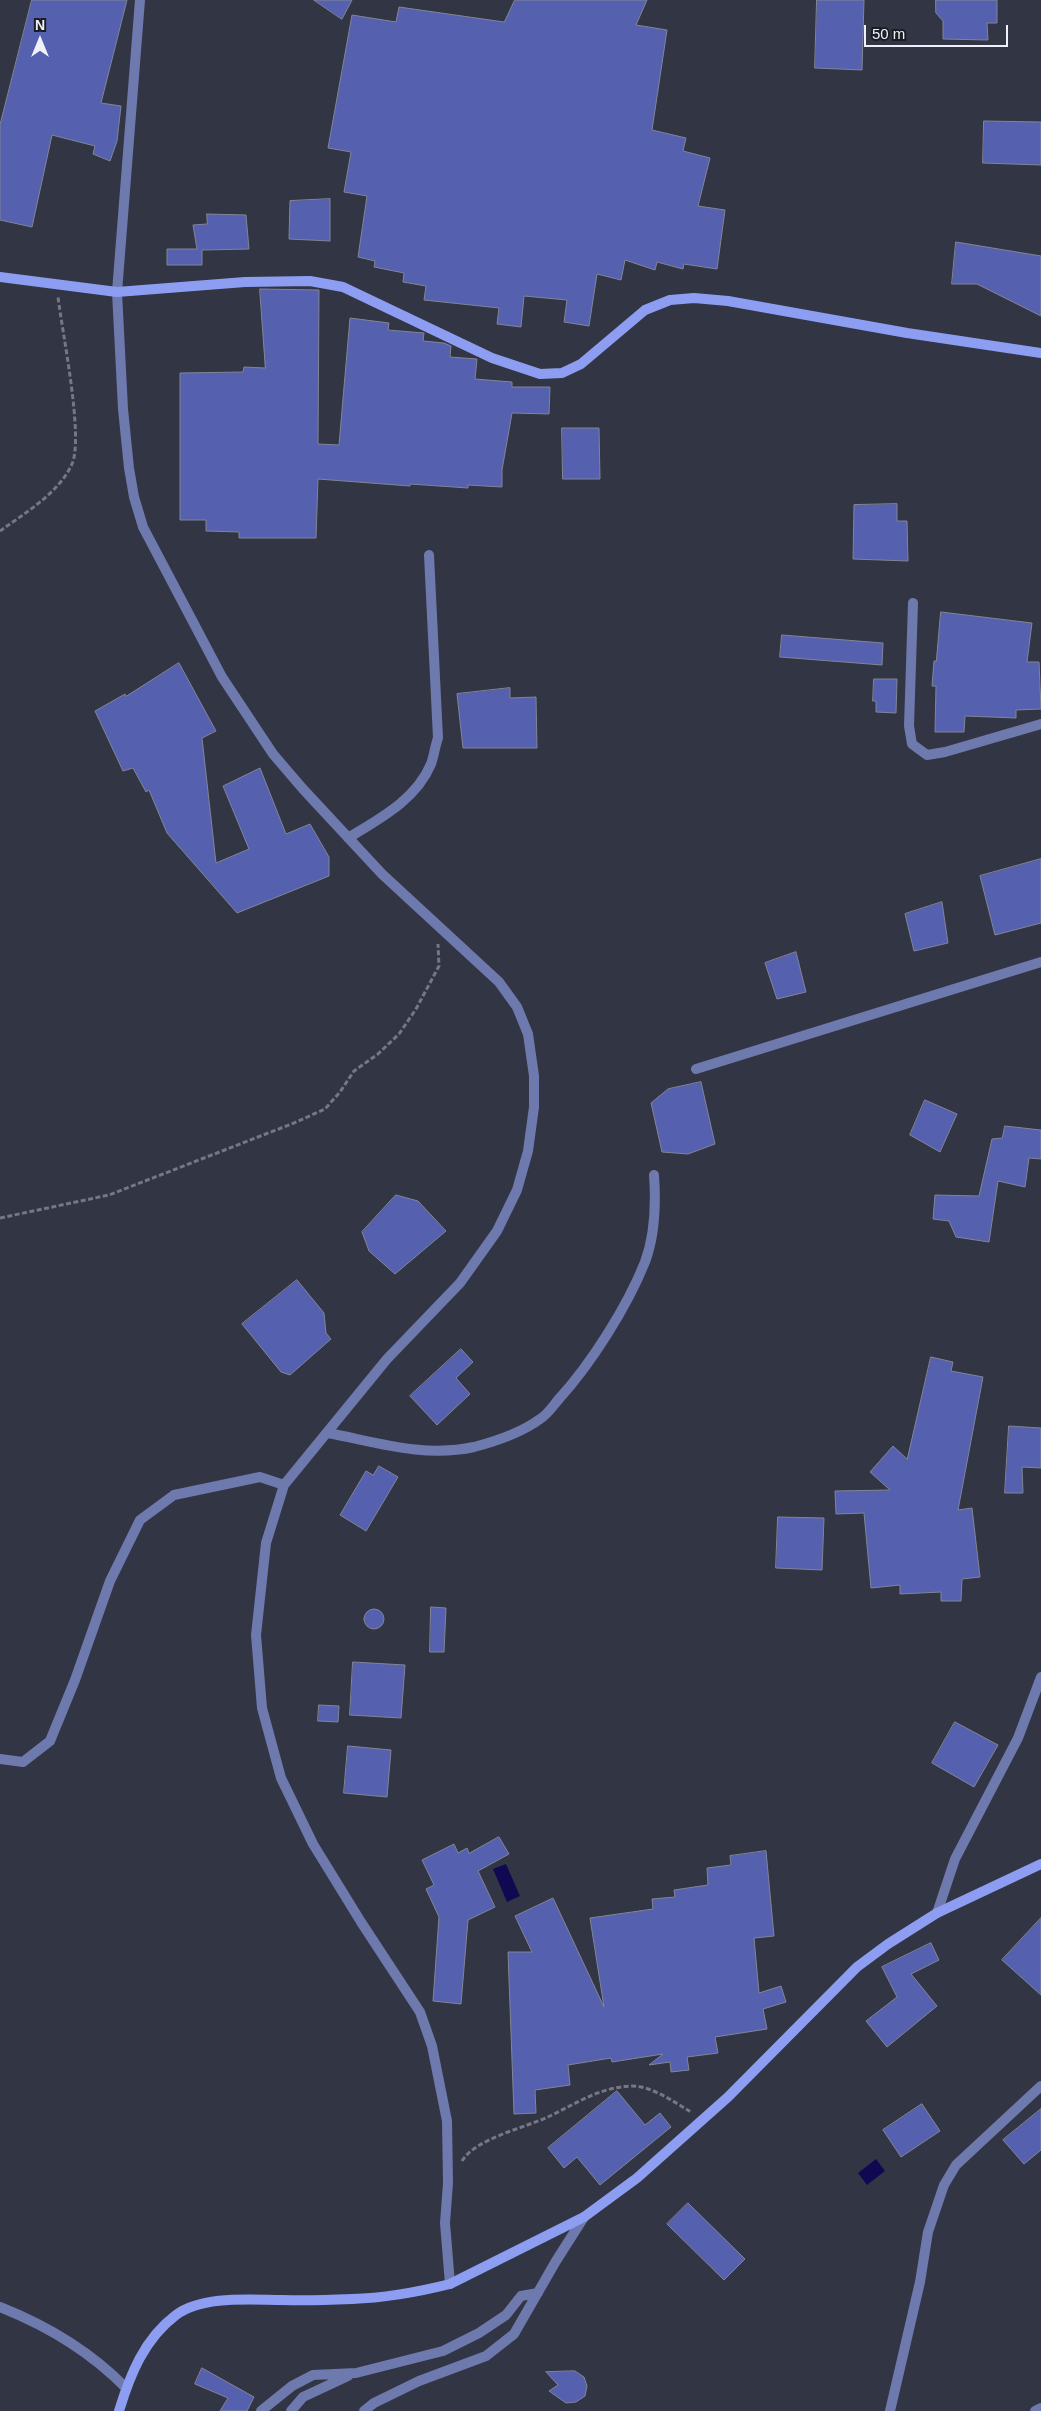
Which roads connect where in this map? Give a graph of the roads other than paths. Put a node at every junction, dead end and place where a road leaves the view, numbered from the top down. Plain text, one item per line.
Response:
1 (140, 0) edge
2 (0, 277) edge
3 (117, 292) junction
4 (1041, 353) edge
5 (429, 555) dead end
6 (913, 603) dead end
7 (1041, 724) edge
8 (348, 838) junction
9 (1041, 962) edge
10 (696, 1069) dead end
11 (654, 1175) dead end
12 (328, 1432) junction
13 (284, 1485) junction
14 (1041, 1677) edge
15 (0, 1759) edge
16 (1041, 1864) edge
17 (938, 1914) junction
18 (1041, 2086) edge
19 (584, 2217) junction
20 (450, 2284) junction
21 (538, 2292) junction
22 (0, 2307) edge
23 (356, 2373) junction
24 (126, 2388) junction
25 (1041, 2408) edge
26 (119, 2411) edge
27 (261, 2411) edge
28 (291, 2411) edge
29 (364, 2411) edge
30 (890, 2411) edge
31 (1035, 2411) edge

1 - 3 street
2 - 3 street
3 - 4 street
3 - 8 street
5 - 8 street
6 - 7 street
8 - 12 street
9 - 10 street
11 - 12 street
12 - 13 street
13 - 15 street
13 - 20 street
14 - 17 street
16 - 17 street
17 - 19 street
18 - 30 street
19 - 20 street
19 - 21 street
20 - 24 street
21 - 23 street
21 - 29 street
22 - 24 street
23 - 27 street
23 - 28 street
24 - 26 street
25 - 31 street

